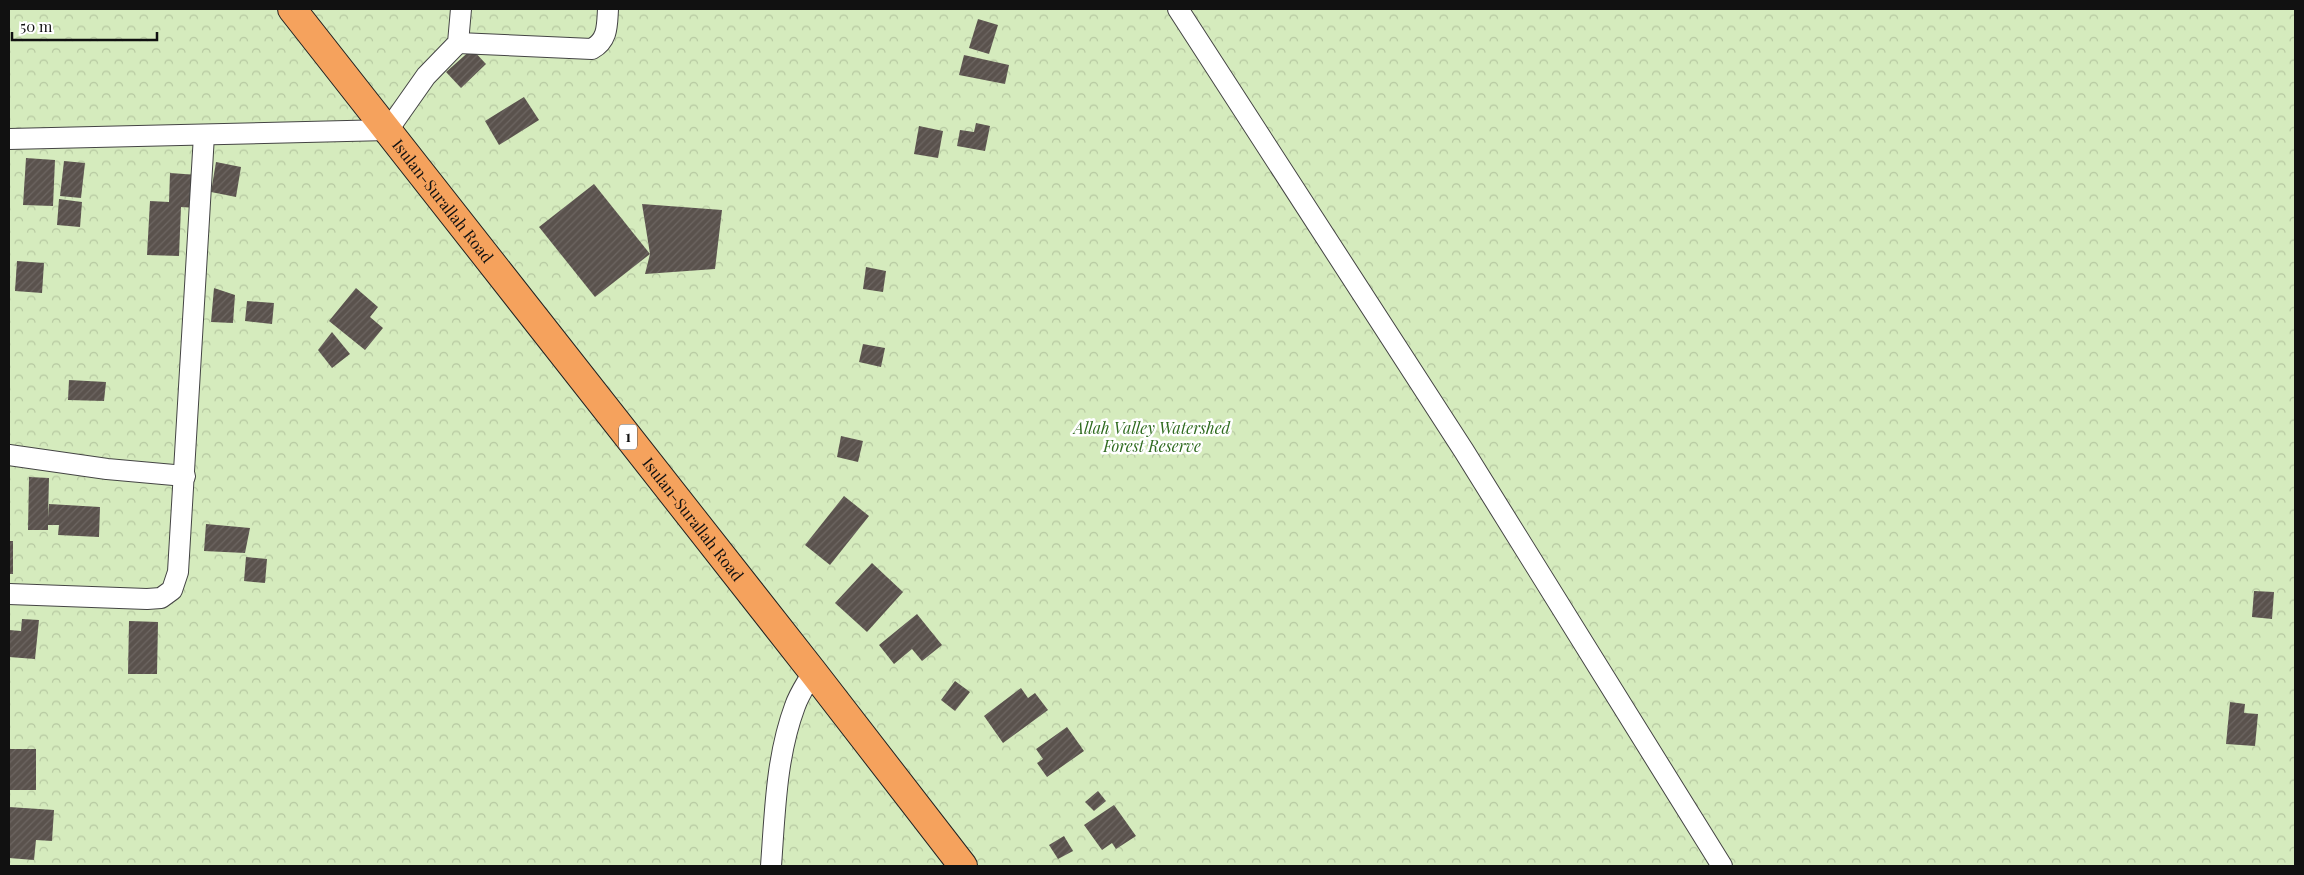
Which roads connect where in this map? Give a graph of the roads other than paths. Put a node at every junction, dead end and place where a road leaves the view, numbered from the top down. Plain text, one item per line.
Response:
1 (292, 9) edge
2 (461, 9) edge
3 (608, 9) edge
4 (1178, 9) edge
5 (458, 43) junction
6 (388, 130) junction
7 (204, 135) junction
8 (9, 139) edge
9 (9, 454) edge
10 (185, 476) junction
11 (9, 594) edge
12 (813, 672) junction
13 (771, 866) edge
14 (963, 866) edge
15 (1722, 866) edge

1 - 6 highway, Isulan-Surallah Road / 1
2 - 5 street
3 - 5 street
4 - 15 street
5 - 6 street
6 - 7 street
6 - 12 highway, Isulan-Surallah Road / 1
7 - 8 street
7 - 10 street
9 - 10 street
10 - 11 street
12 - 13 street
12 - 14 highway, Isulan-Surallah Road / 1

